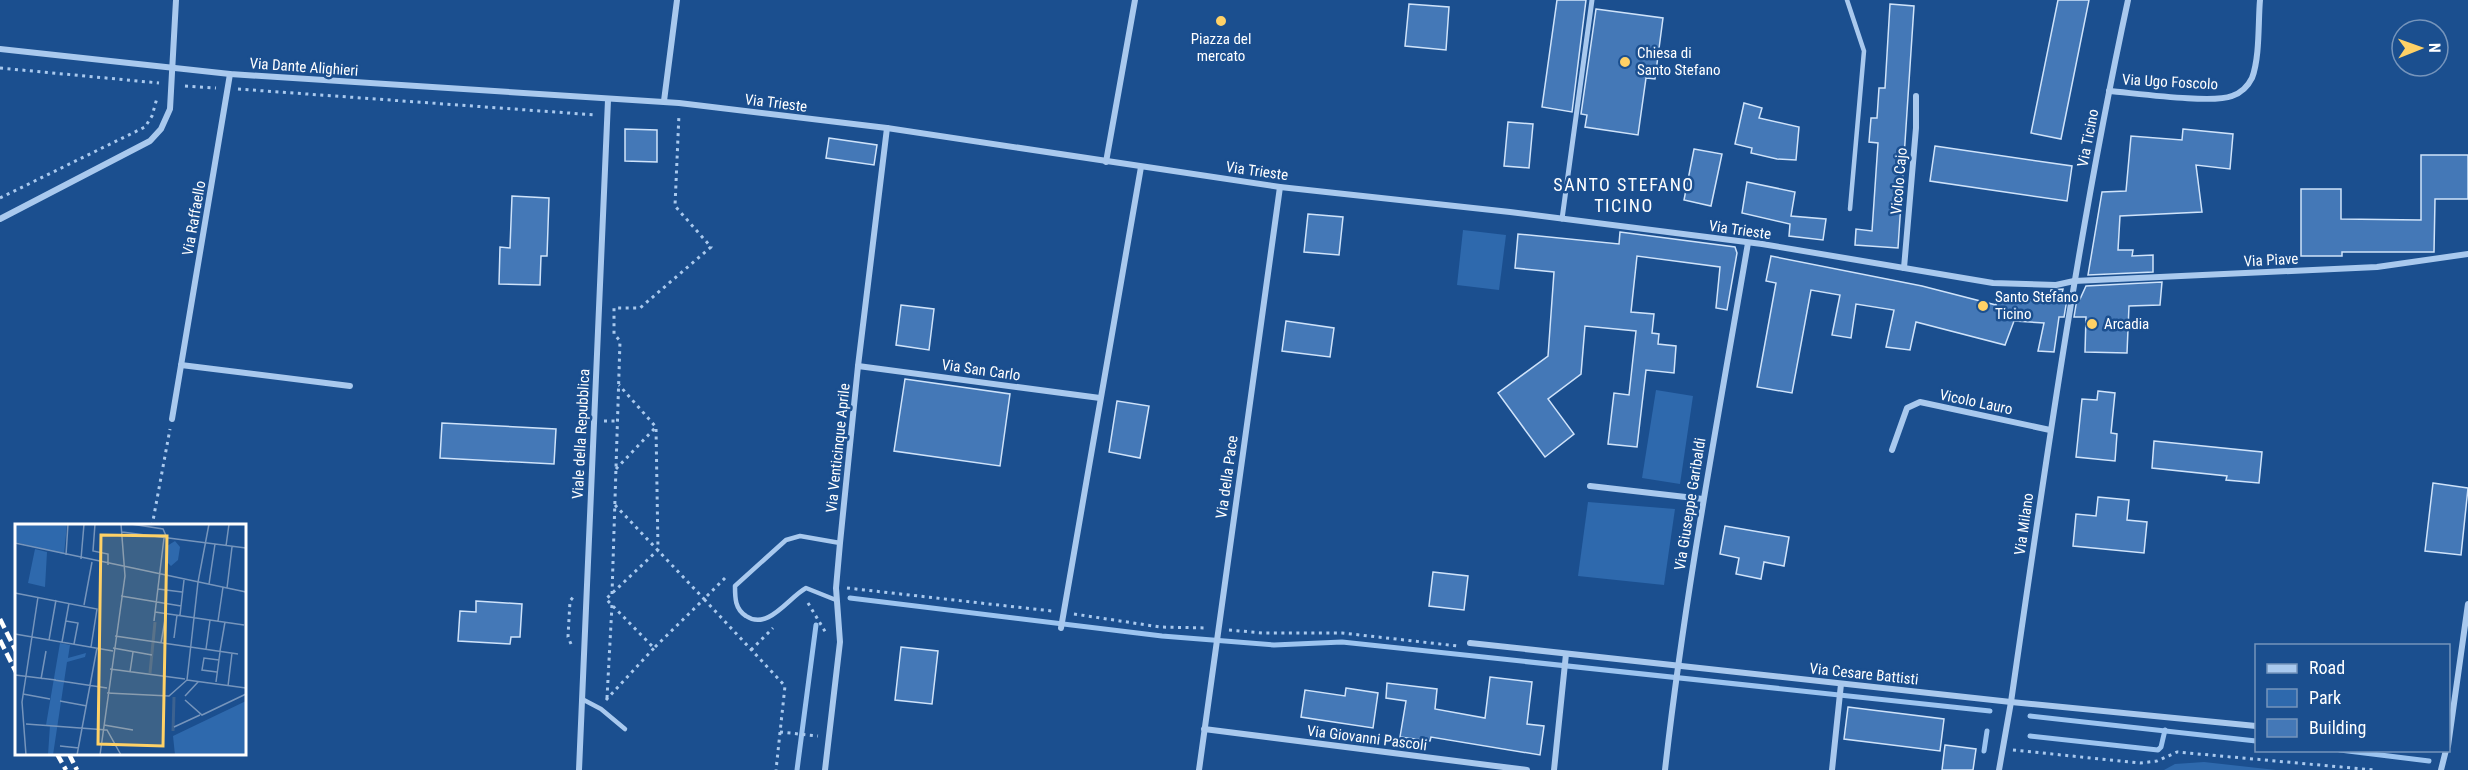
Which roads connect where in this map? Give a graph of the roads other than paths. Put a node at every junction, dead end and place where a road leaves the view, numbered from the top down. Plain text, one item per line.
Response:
1 (176, 0) edge
2 (677, 0) edge
3 (1135, 0) edge
4 (1592, 0) edge
5 (1847, 0) edge
6 (2128, 0) edge
7 (2260, 0) edge
8 (0, 49) edge
9 (173, 67) junction
10 (230, 74) junction
11 (2109, 91) junction
12 (1917, 96) dead end
13 (608, 100) junction
14 (664, 102) junction
15 (887, 128) junction
16 (1106, 162) junction
17 (1141, 167) junction
18 (1280, 187) junction
19 (1850, 209) dead end
20 (0, 219) edge
21 (1562, 219) junction
22 (1748, 243) junction
23 (2468, 254) edge
24 (1904, 268) junction
25 (2074, 281) junction
26 (181, 365) junction
27 (858, 366) junction
28 (350, 386) dead end
29 (1100, 398) junction
30 (172, 419) road end
31 (2050, 430) junction
32 (1892, 450) dead end
33 (1590, 486) dead end
34 (1702, 499) junction
35 (840, 543) junction
36 (836, 600) junction
37 (2468, 604) edge
38 (1061, 628) dead end
39 (1470, 643) road end
40 (1566, 655) junction
41 (1676, 668) junction
42 (1841, 686) junction
43 (582, 699) junction
44 (2011, 702) junction
45 (2255, 726) edge
46 (625, 729) dead end
47 (1204, 729) junction
48 (2450, 738) edge
49 (2445, 752) edge
50 (579, 770) edge
51 (825, 770) edge
52 (1199, 770) edge
53 (1527, 770) edge
54 (1554, 770) edge
55 (1665, 770) edge
56 (1832, 770) edge
57 (1999, 770) edge
58 (2441, 770) edge

1 - 9 street
2 - 14 street
3 - 16 street
4 - 21 street
5 - 19 lane
6 - 11 street, Via Ticino
7 - 11 street, Via Ugo Foscolo
8 - 9 street, Via Dante Alighieri
9 - 10 street, Via Dante Alighieri
9 - 20 street
10 - 13 street, Via Dante Alighieri
10 - 26 street, Via Raffaello
11 - 25 street, Via Ticino
12 - 24 street, Vicolo Cajo
13 - 14 street, Via Trieste
13 - 43 street, Viale della Repubblica
14 - 15 street, Via Trieste
15 - 16 street, Via Trieste
15 - 27 street, Via Venticinque Aprile
16 - 17 street, Via Trieste
17 - 18 street, Via Trieste
17 - 29 street
18 - 21 street, Via Trieste
18 - 47 street, Via della Pace
21 - 22 street, Via Trieste
22 - 24 street, Via Trieste
22 - 34 street, Via Giuseppe Garibaldi
23 - 25 street, Via Piave
24 - 25 street, Via Trieste
25 - 31 street, Via Milano
26 - 28 street
26 - 30 street, Via Raffaello
27 - 29 street, Via San Carlo
27 - 35 street, Via Venticinque Aprile
29 - 38 street
31 - 32 street, Vicolo Lauro
31 - 44 street, Via Milano
33 - 34 street
34 - 41 street, Via Giuseppe Garibaldi
35 - 36 street, Via Venticinque Aprile
35 - 36 lane
36 - 51 street, Via Venticinque Aprile
37 - 48 street
39 - 40 street, Via Cesare Battisti
40 - 41 street, Via Cesare Battisti
40 - 54 street
41 - 42 street, Via Cesare Battisti
41 - 55 street, Via Giuseppe Garibaldi
42 - 44 street, Via Cesare Battisti
42 - 56 street
43 - 46 lane
43 - 50 street, Viale della Repubblica
44 - 45 street, Via Cesare Battisti
44 - 57 street, Via Milano
47 - 52 street, Via della Pace
47 - 53 street, Via Giovanni Pascoli
49 - 58 street

